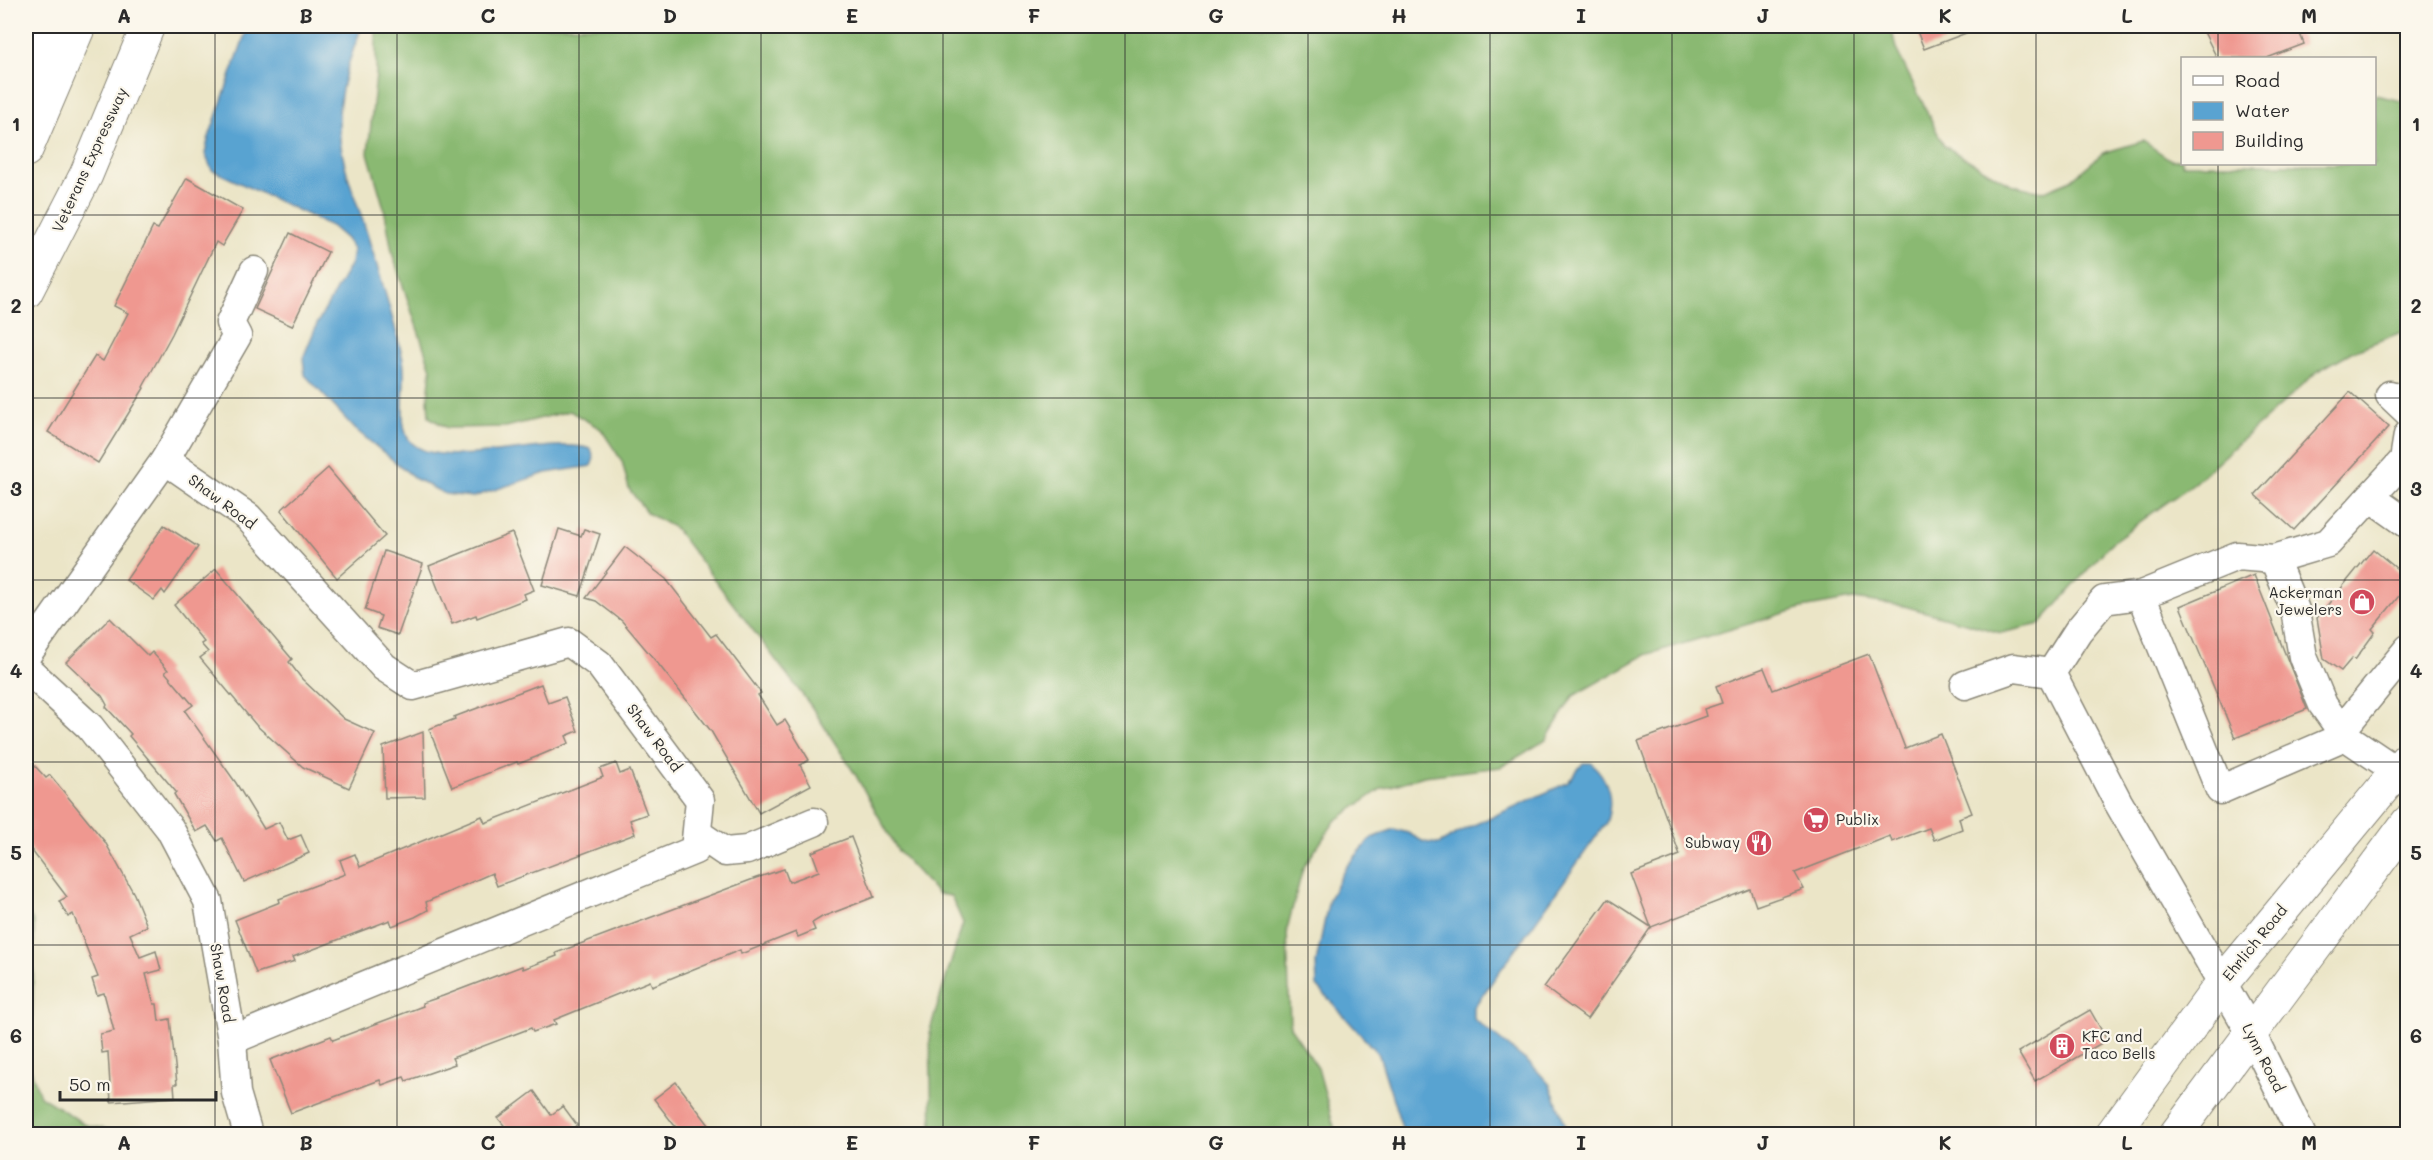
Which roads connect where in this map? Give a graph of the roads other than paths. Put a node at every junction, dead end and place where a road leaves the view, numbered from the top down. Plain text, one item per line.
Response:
1 (52, 26) edge
2 (79, 26) edge
3 (124, 26) edge
4 (148, 26) edge
5 (26, 91) edge
6 (26, 150) edge
7 (26, 245) edge
8 (254, 271) dead end
9 (26, 292) edge
10 (2408, 435) edge
11 (165, 460) junction
12 (2370, 497) junction
13 (2408, 524) edge
14 (2274, 558) junction
15 (2141, 595) junction
16 (2408, 649) edge
17 (26, 656) edge
18 (26, 668) edge
19 (2051, 673) junction
20 (1965, 685) dead end
21 (2343, 734) junction
22 (2402, 765) edge
23 (814, 822) dead end
24 (2408, 822) edge
25 (697, 833) junction
26 (2223, 982) junction
27 (2251, 1033) junction
28 (232, 1040) junction
29 (248, 1134) edge
30 (2112, 1134) edge
31 (2176, 1134) edge
32 (2301, 1134) edge

1 - 5 main road
2 - 6 main road
3 - 7 main road
4 - 9 main road, Veterans Expressway
8 - 11 street
10 - 12 street
11 - 17 street
11 - 25 street, Shaw Road
12 - 13 street
12 - 14 street
14 - 15 street
14 - 21 street
15 - 19 street
15 - 21 street
16 - 21 street
18 - 28 street, Shaw Road
19 - 20 street
19 - 26 street, Lynn Road
21 - 22 street
22 - 26 main road, Ehrlich Road
23 - 25 street
24 - 27 main road
25 - 28 street, Shaw Road
26 - 27 street, Lynn Road
26 - 30 main road, Ehrlich Road
27 - 31 main road
27 - 32 street, Lynn Road
28 - 29 street, Shaw Road

